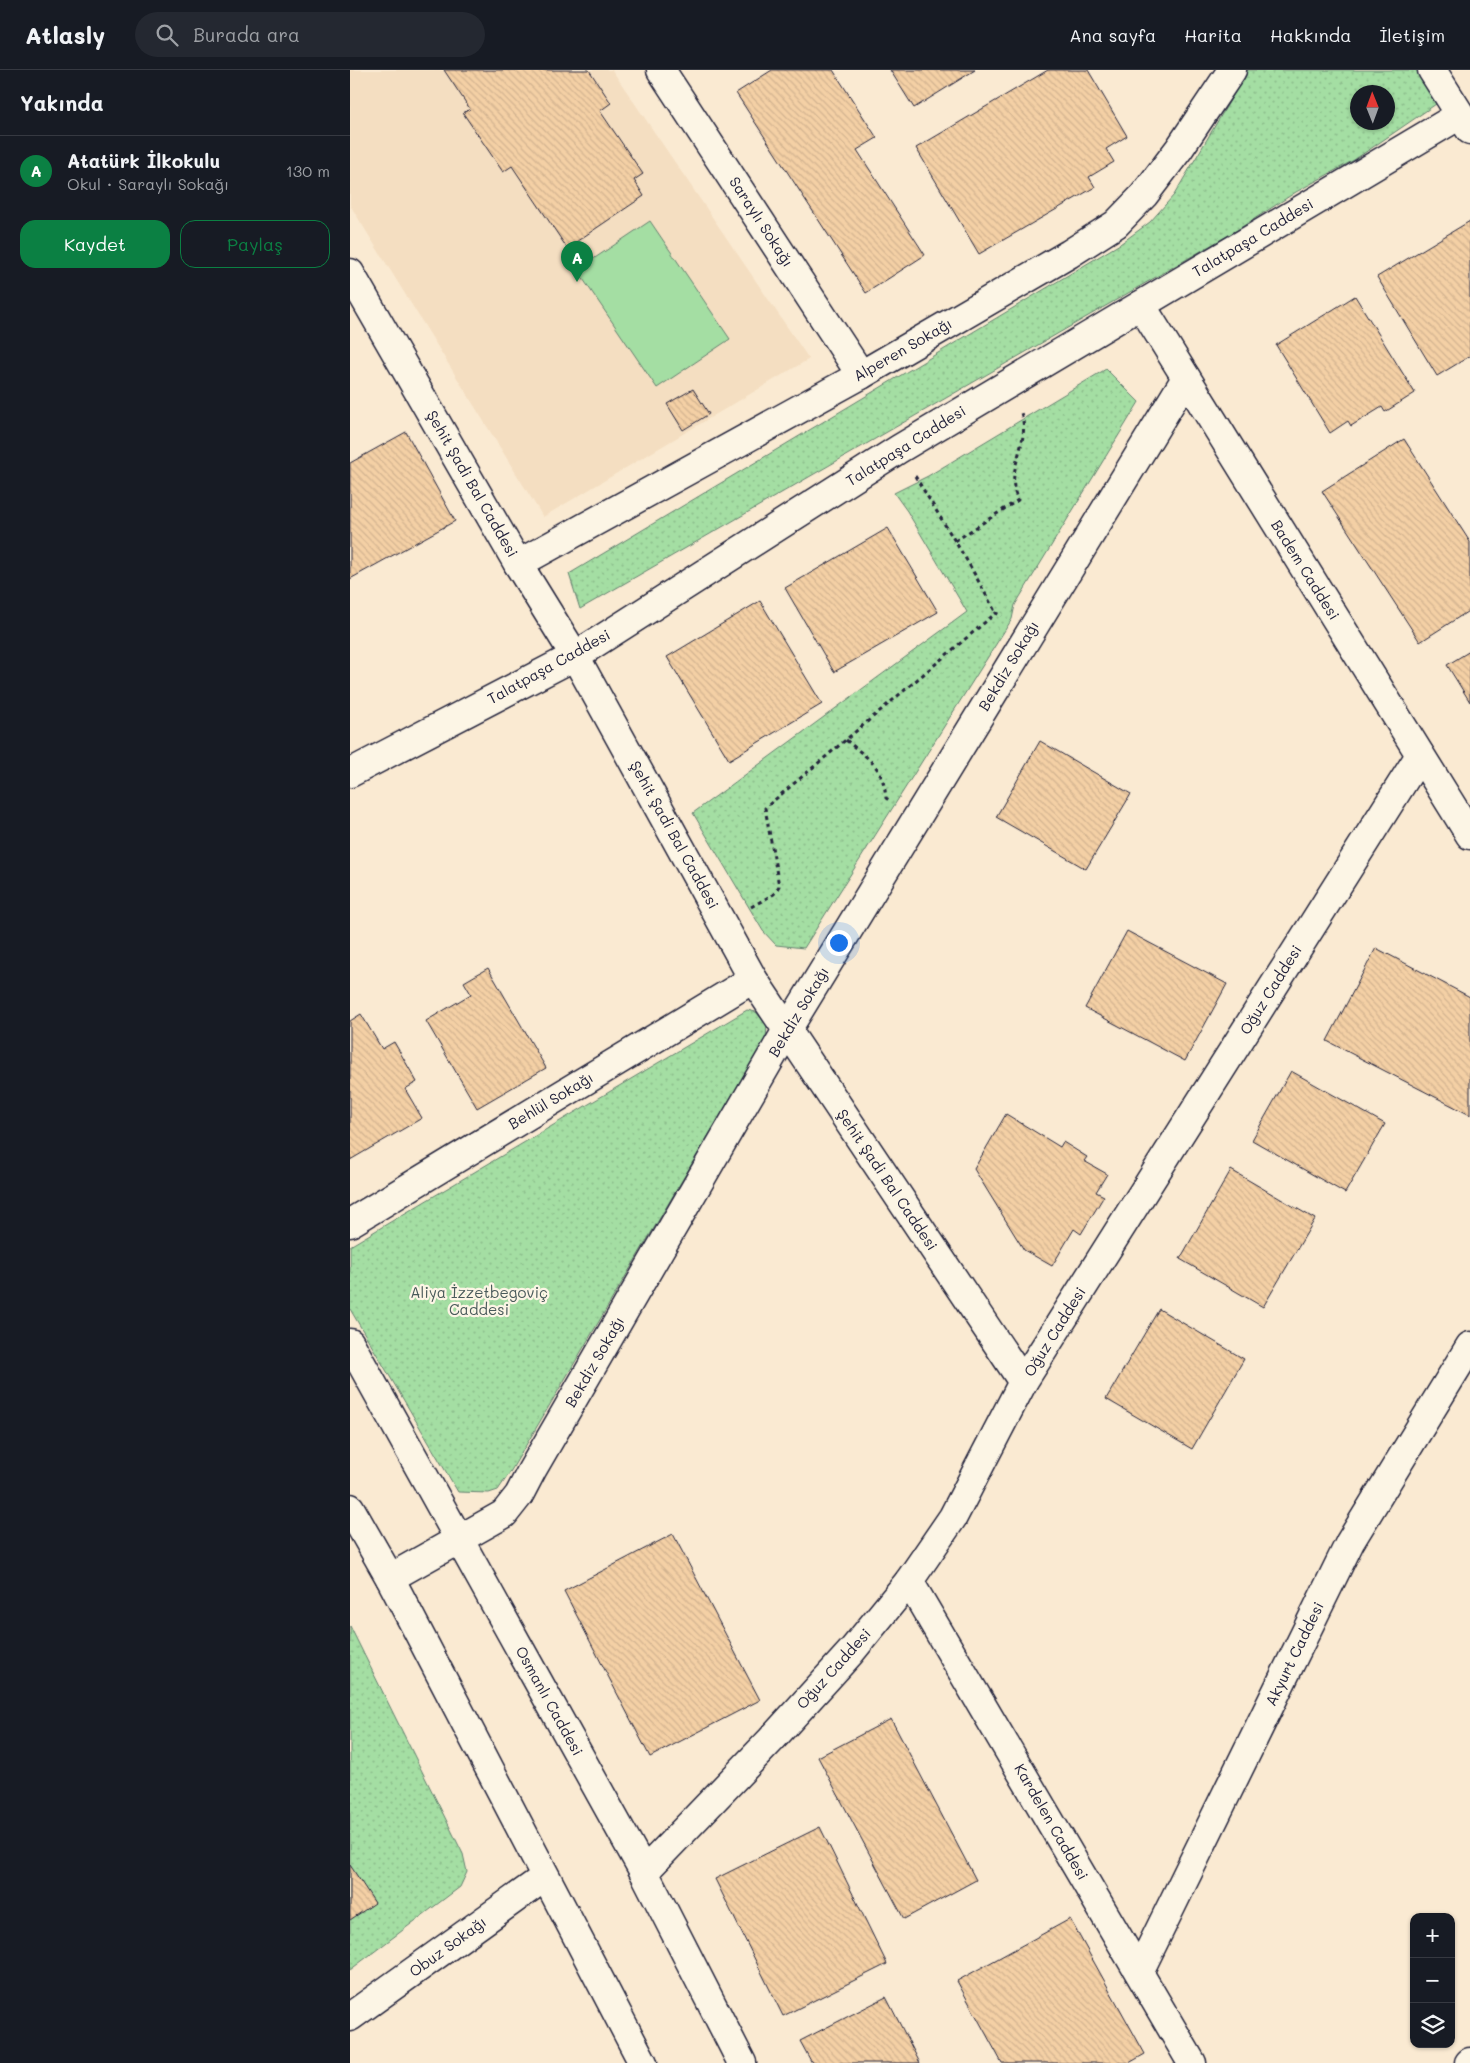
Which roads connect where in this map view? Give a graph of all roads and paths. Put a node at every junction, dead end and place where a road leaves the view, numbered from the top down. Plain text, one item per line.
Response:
1 (661, 70) edge
2 (1232, 70) edge
3 (1432, 70) edge
4 (1465, 123) edge
5 (350, 273) edge
6 (1141, 305) junction
7 (861, 375) junction
8 (1186, 378) junction
9 (1006, 385) junction
10 (899, 449) junction
11 (955, 541) junction
12 (518, 564) junction
13 (996, 613) junction
14 (1031, 631) junction
15 (575, 656) junction
16 (846, 740) junction
17 (1420, 755) junction
18 (350, 773) edge
19 (915, 821) junction
20 (1470, 835) edge
21 (722, 923) junction
22 (753, 979) junction
23 (787, 1030) junction
24 (350, 1223) edge
25 (350, 1343) edge
26 (1470, 1346) edge
27 (1022, 1382) junction
28 (350, 1508) edge
29 (459, 1539) junction
30 (390, 1578) junction
31 (909, 1581) junction
32 (644, 1872) junction
33 (545, 1877) junction
34 (1139, 1972) junction
35 (350, 2017) edge
36 (643, 2063) edge
37 (742, 2063) edge
38 (1192, 2063) edge

1 - 7 street, Saraylı Sokağı
2 - 7 street, Alperen Sokağı
3 - 4 street
4 - 6 street, Talatpaşa Caddesi
5 - 12 street, Şehit Şadi Bal Caddesi
6 - 8 street, Badem Caddesi
6 - 9 street, Talatpaşa Caddesi
7 - 12 street, Alperen Sokağı
8 - 14 street, Bekdiz Sokağı
8 - 17 street, Badem Caddesi
9 - 10 street, Talatpaşa Caddesi
9 - 11 path
10 - 11 path
10 - 15 street, Talatpaşa Caddesi
11 - 13 path
12 - 15 street, Şehit Şadi Bal Caddesi
13 - 14 path
13 - 16 path
14 - 19 street, Bekdiz Sokağı
15 - 18 street, Talatpaşa Caddesi
15 - 21 street, Şehit Şadi Bal Caddesi
16 - 19 path
16 - 21 path
17 - 20 street, Badem Caddesi
17 - 27 street, Oğuz Caddesi
19 - 23 street, Bekdiz Sokağı
21 - 22 street, Şehit Şadi Bal Caddesi
22 - 23 street, Şehit Şadi Bal Caddesi
22 - 24 street, Behlül Sokağı
23 - 27 street, Şehit Şadi Bal Caddesi
23 - 29 street, Bekdiz Sokağı
25 - 29 street, Osmanlı Caddesi
26 - 34 street, Akyurt Caddesi
27 - 31 street, Oğuz Caddesi
28 - 30 street
29 - 30 street, Bekdiz Sokağı
29 - 32 street, Osmanlı Caddesi
30 - 33 street
31 - 32 street, Oğuz Caddesi
31 - 34 street, Kardelen Caddesi
32 - 37 street, Osmanlı Caddesi
33 - 35 street, Obuz Sokağı
33 - 36 street
34 - 38 street, Kardelen Caddesi

